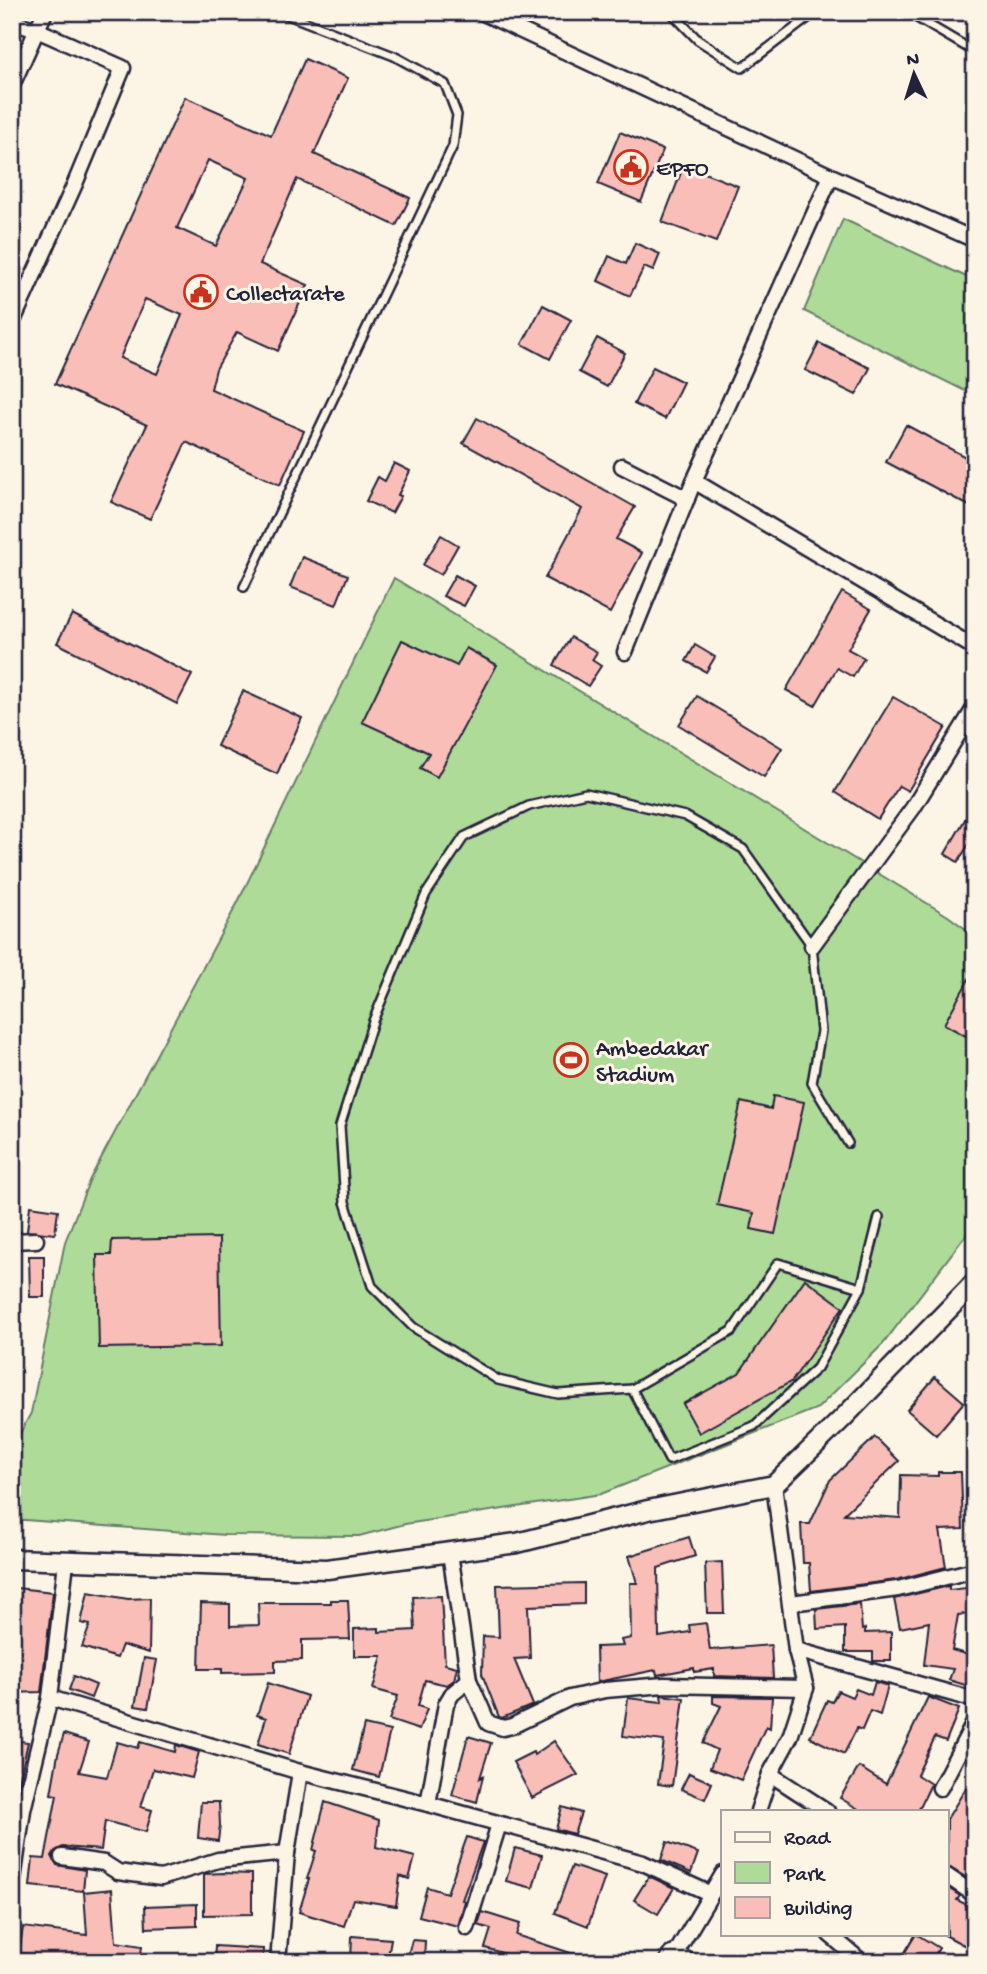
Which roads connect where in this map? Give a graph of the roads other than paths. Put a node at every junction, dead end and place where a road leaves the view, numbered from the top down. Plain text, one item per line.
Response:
1 (45, 12) edge
2 (280, 12) edge
3 (481, 12) edge
4 (671, 12) edge
5 (816, 12) edge
6 (907, 12) edge
7 (12, 22) edge
8 (37, 30) junction
9 (975, 52) edge
10 (12, 85) edge
11 (831, 176) junction
12 (975, 240) edge
13 (12, 323) edge
14 (622, 466) dead end
15 (694, 481) junction
16 (687, 499) junction
17 (244, 587) dead end
18 (975, 649) edge
19 (625, 652) dead end
20 (973, 713) edge
21 (812, 946) junction
22 (848, 1143) dead end
23 (879, 1217) dead end
24 (36, 1240) dead end
25 (12, 1241) edge
26 (975, 1282) edge
27 (861, 1288) junction
28 (632, 1389) junction
29 (774, 1485) junction
30 (450, 1553) junction
31 (12, 1559) edge
32 (66, 1562) junction
33 (967, 1572) dead end
34 (791, 1603) junction
35 (796, 1650) junction
36 (469, 1680) junction
37 (806, 1688) junction
38 (50, 1698) junction
39 (975, 1700) edge
40 (975, 1721) edge
41 (300, 1772) junction
42 (770, 1774) junction
43 (940, 1788) dead end
44 (428, 1804) junction
45 (18, 1810) edge
46 (758, 1810) edge
47 (825, 1810) edge
48 (499, 1824) junction
49 (286, 1853) junction
50 (62, 1857) dead end
51 (948, 1876) edge
52 (721, 1877) edge
53 (12, 1887) edge
54 (710, 1894) junction
55 (975, 1895) edge
56 (467, 1927) dead end
57 (831, 1936) edge
58 (671, 1958) edge
59 (278, 1962) edge
60 (690, 1962) edge
61 (862, 1962) edge

1 - 8 street
2 - 17 lane
3 - 11 street
4 - 5 lane
6 - 9 lane
7 - 8 street
8 - 10 street
8 - 13 street
11 - 12 street
11 - 15 street
14 - 16 street
15 - 16 street
15 - 18 street
16 - 19 street
20 - 21 street
21 - 22 lane
21 - 28 lane
23 - 27 lane
24 - 25 street
26 - 29 street
27 - 28 lane
27 - 28 lane
29 - 30 street
29 - 34 street
30 - 32 street
30 - 36 street
31 - 32 street
32 - 38 street
33 - 34 street
34 - 35 street
35 - 37 street
35 - 39 street
36 - 37 street
36 - 44 street
37 - 42 street
38 - 41 street
38 - 45 street
40 - 43 street
41 - 44 street
41 - 49 street
42 - 46 street
42 - 47 street
44 - 48 street
45 - 53 street
48 - 54 street
48 - 56 street
49 - 50 street
49 - 59 street
51 - 55 street
52 - 54 street
54 - 58 street
57 - 61 street
58 - 60 street

